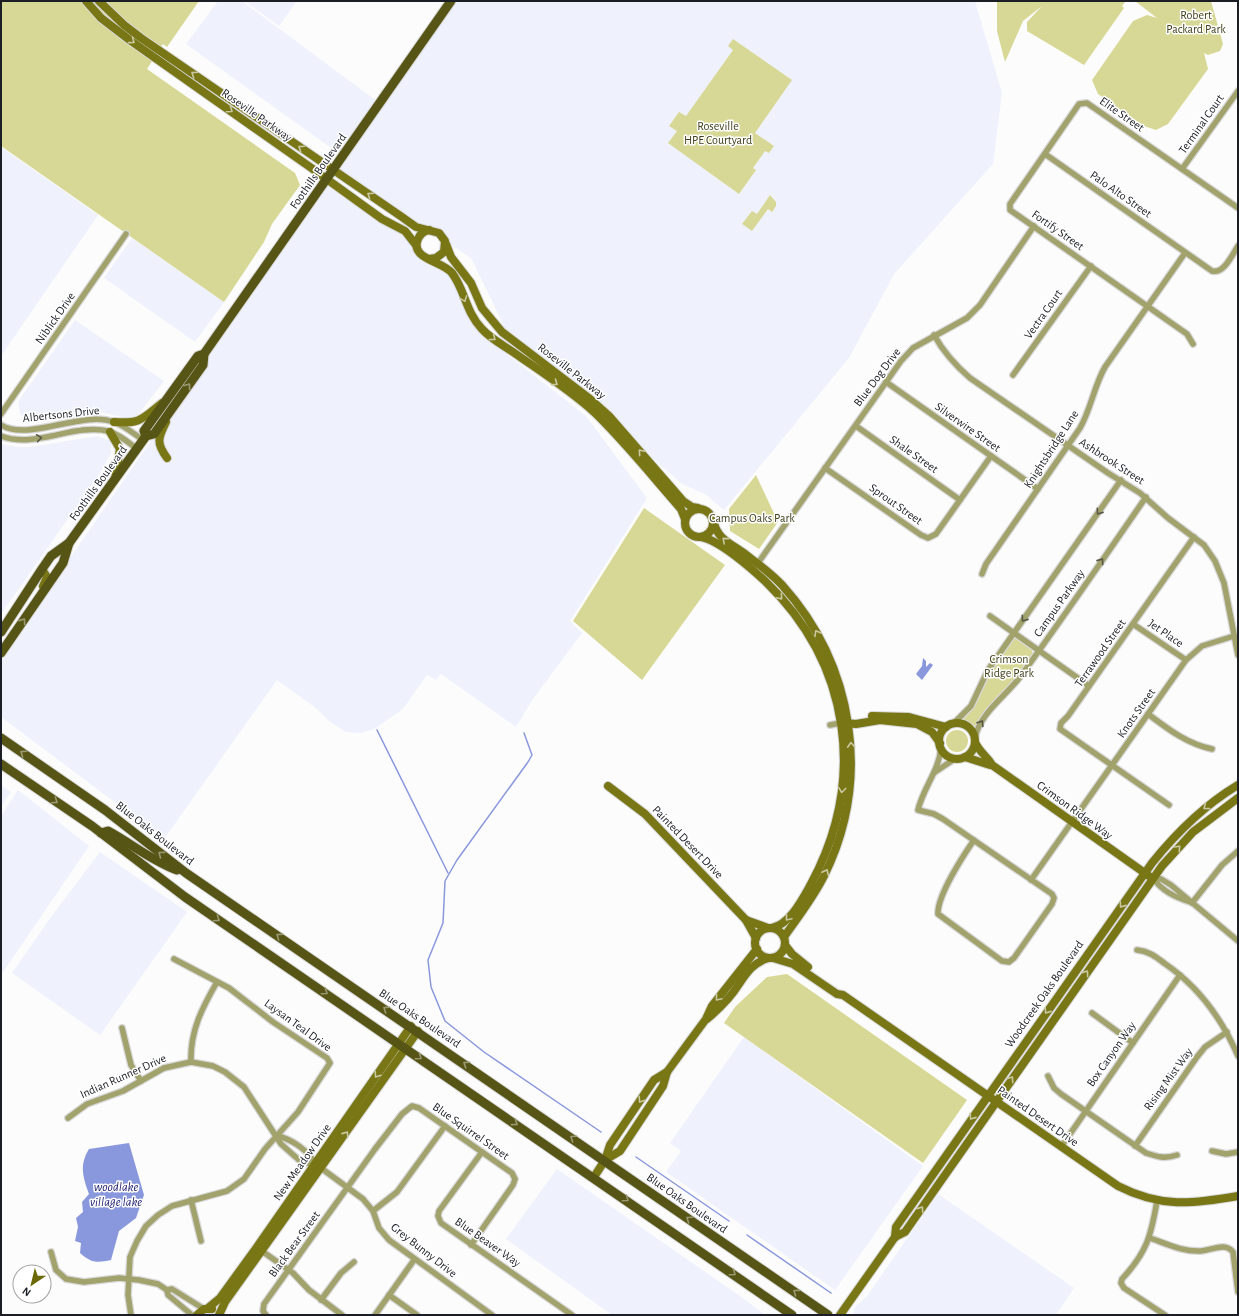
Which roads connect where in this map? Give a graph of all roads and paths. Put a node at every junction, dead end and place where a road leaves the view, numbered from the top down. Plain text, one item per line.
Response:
1 (86, 1) edge
2 (99, 1) edge
3 (451, 1) edge
4 (1238, 91) edge
5 (1045, 154) junction
6 (1182, 169) junction
7 (334, 170) junction
8 (327, 179) junction
9 (1238, 208) edge
10 (1034, 226) junction
11 (429, 230) junction
12 (126, 234) dead end
13 (445, 241) junction
14 (416, 245) junction
15 (1238, 246) edge
16 (1185, 252) junction
17 (429, 259) junction
18 (1091, 266) junction
19 (1148, 306) junction
20 (502, 332) junction
21 (934, 335) junction
22 (1193, 344) dead end
23 (512, 352) junction
24 (204, 354) junction
25 (555, 372) junction
26 (1013, 375) dead end
27 (886, 382) junction
28 (164, 402) junction
29 (172, 408) junction
30 (1, 414) edge
31 (114, 422) junction
32 (1, 425) edge
33 (856, 426) junction
34 (110, 432) junction
35 (1, 436) edge
36 (145, 438) junction
37 (1069, 446) junction
38 (137, 449) junction
39 (991, 456) junction
40 (167, 458) dead end
41 (825, 468) junction
42 (115, 480) junction
43 (1121, 480) junction
44 (1038, 489) junction
45 (1146, 498) junction
46 (960, 500) junction
47 (698, 508) junction
48 (685, 519) junction
49 (714, 523) junction
50 (701, 537) junction
51 (1194, 537) junction
52 (69, 543) junction
53 (758, 563) junction
54 (42, 569) junction
55 (982, 574) dead end
56 (37, 601) junction
57 (990, 616) dead end
58 (1133, 624) junction
59 (1, 632) edge
60 (1014, 633) junction
61 (1234, 636) junction
62 (1039, 651) junction
63 (1, 653) edge
64 (1238, 655) edge
65 (1186, 660) junction
66 (1090, 686) junction
67 (1148, 714) junction
68 (845, 722) junction
69 (954, 723) junction
70 (830, 725) dead end
71 (946, 727) junction
72 (1, 738) edge
73 (975, 740) junction
74 (940, 746) junction
75 (1212, 750) dead end
76 (965, 757) junction
77 (956, 758) junction
78 (1, 764) edge
79 (992, 765) junction
80 (1111, 765) junction
81 (935, 772) junction
82 (1238, 785) edge
83 (608, 786) dead end
84 (1238, 798) edge
85 (1169, 805) dead end
86 (1071, 822) junction
87 (101, 833) junction
88 (974, 840) junction
89 (1238, 852) edge
90 (186, 872) junction
91 (1145, 873) junction
92 (1153, 878) junction
93 (1031, 880) junction
94 (1192, 903) junction
95 (746, 920) junction
96 (770, 928) junction
97 (756, 938) junction
98 (1237, 938) edge
99 (785, 941) junction
100 (756, 949) junction
101 (1136, 950) dead end
102 (174, 959) dead end
103 (774, 959) junction
104 (1180, 975) junction
105 (217, 982) junction
106 (842, 995) junction
107 (1092, 1013) dead end
108 (706, 1019) junction
109 (122, 1028) dead end
110 (415, 1029) junction
111 (1227, 1032) junction
112 (1133, 1043) junction
113 (402, 1046) junction
114 (1238, 1056) edge
115 (192, 1062) junction
116 (667, 1072) junction
117 (1048, 1076) dead end
118 (141, 1081) junction
119 (987, 1096) junction
120 (996, 1102) junction
121 (1085, 1111) junction
122 (68, 1118) dead end
123 (445, 1126) junction
124 (277, 1136) junction
125 (296, 1146) junction
126 (1135, 1146) junction
127 (1061, 1147) junction
128 (1212, 1151) dead end
129 (482, 1152) junction
130 (1238, 1152) edge
131 (291, 1153) junction
132 (1177, 1155) dead end
133 (605, 1160) junction
134 (318, 1167) junction
135 (594, 1177) junction
136 (348, 1188) junction
137 (1238, 1196) edge
138 (191, 1200) junction
139 (1157, 1201) junction
140 (373, 1211) junction
141 (895, 1237) junction
142 (1150, 1238) junction
143 (201, 1241) dead end
144 (471, 1245) junction
145 (260, 1249) junction
146 (51, 1252) dead end
147 (414, 1260) junction
148 (354, 1262) dead end
149 (288, 1270) junction
150 (129, 1279) junction
151 (167, 1290) junction
152 (1238, 1292) edge
153 (389, 1295) junction
154 (181, 1296) junction
155 (321, 1300) junction
156 (177, 1301) junction
157 (203, 1311) edge
158 (1157, 1313) edge
159 (131, 1315) edge
160 (192, 1315) edge
161 (219, 1315) edge
162 (266, 1315) edge
163 (342, 1315) edge
164 (375, 1315) edge
165 (417, 1315) edge
166 (492, 1315) edge
167 (572, 1315) edge
168 (792, 1315) edge
169 (828, 1315) edge
170 (840, 1315) edge
171 (1165, 1315) edge

1 -> 8 street, Roseville Parkway
7 -> 2 street, Roseville Parkway
3 - 7 main road, Foothills Boulevard
4 - 6 street, Terminal Court
5 - 6 street, Elite Street
5 - 10 street, Fortify Street
5 - 16 street, Palo Alto Street
6 - 9 street, Elite Street
7 - 8 main road, Foothills Boulevard
11 -> 7 street, Roseville Parkway
8 - 14 street, Roseville Parkway
8 - 24 main road, Foothills Boulevard
10 - 18 street, Fortify Street
10 - 21 street, Blue Dog Drive
11 - 13 street
11 - 14 street
12 - 30 street, Niblick Drive
13 - 17 street
13 - 20 street, Roseville Parkway
14 - 17 street
15 - 16 street, Palo Alto Street
16 - 19 street, Knightsbridge Lane
17 -> 23 street, Roseville Parkway
18 - 19 street, Fortify Street
18 - 26 street, Vectra Court
19 - 22 street, Fortify Street
19 - 37 street, Knightsbridge Lane
20 - 23 street
20 - 25 street, Roseville Parkway
21 - 27 street, Blue Dog Drive
21 - 37 street, Ashbrook Street
23 - 25 street
23 -> 48 street, Roseville Parkway
24 - 28 main road, Foothills Boulevard
29 -> 24 main road, Foothills Boulevard
47 -> 25 street, Roseville Parkway
27 - 33 street, Blue Dog Drive
27 - 39 street, Silverwire Street
28 - 31 street
28 - 36 main road, Foothills Boulevard
29 - 36 main road, Foothills Boulevard
29 - 40 street
31 - 32 street, Albertsons Drive
31 - 36 street, Albertsons Drive
33 - 41 street, Blue Dog Drive
33 - 46 street, Shale Street
35 -> 34 street, Albertsons Drive
34 - 38 street, Albertsons Drive
34 - 42 street
36 - 38 main road, Foothills Boulevard
37 - 43 street, Ashbrook Street
37 - 44 street, Knightsbridge Lane
38 - 42 main road, Foothills Boulevard
39 - 44 street, Silverwire Street
39 - 46 street, Sprout Street
41 - 46 street, Sprout Street
41 - 53 street, Blue Dog Drive
42 - 52 main road, Foothills Boulevard
43 - 45 street, Ashbrook Street
43 -> 60 street, Campus Parkway
44 - 55 street, Knightsbridge Lane
45 - 51 street, Ashbrook Street
62 -> 45 street, Campus Parkway
47 - 48 street
47 - 49 street
48 - 50 street
49 - 50 street
53 -> 49 street
50 -> 68 street
51 - 58 street, Terrawood Street
51 - 61 street, Ashbrook Street
52 - 54 main road, Foothills Boulevard
52 - 56 main road, Foothills Boulevard
68 -> 53 street
54 - 56 street
54 - 59 main road, Foothills Boulevard
63 -> 56 main road, Foothills Boulevard
57 - 60 street
58 - 65 street, Jet Place
58 - 66 street, Terrawood Street
60 - 62 street
60 - 69 street, Campus Parkway
61 - 64 street, Ashbrook Street
61 - 65 street, Knots Street
62 - 66 street
73 -> 62 street, Campus Parkway
65 - 67 street, Knots Street
66 - 80 street, Terrawood Street
67 - 75 street
67 - 80 street, Knots Street
68 - 70 street
68 - 71 street
68 - 74 street
68 -> 96 street
99 -> 68 street
69 - 71 street
69 - 73 street
71 - 74 street
90 -> 72 main road, Blue Oaks Boulevard
73 - 76 street
73 - 79 street, Crimson Ridge Way
74 - 77 street
74 - 81 street
76 - 77 street
76 - 79 street, Crimson Ridge Way
77 - 81 street
78 -> 87 main road
79 - 86 street, Crimson Ridge Way
80 - 85 street
80 - 86 street, Knots Street
81 - 88 street
82 -> 91 street, Woodcreek Oaks Boulevard
83 - 95 street, Painted Desert Drive
92 -> 84 street, Woodcreek Oaks Boulevard
86 - 91 street, Crimson Ridge Way
86 - 93 street, Knots Street
87 - 90 main road
87 -> 113 main road
88 - 93 street
88 - 93 street
89 - 94 street
110 -> 90 main road, Blue Oaks Boulevard
91 - 92 street, Crimson Ridge Way
91 -> 119 street, Woodcreek Oaks Boulevard
92 - 94 street
120 -> 92 street, Woodcreek Oaks Boulevard
94 - 98 street
95 - 96 street, Painted Desert Drive
95 - 97 street, Painted Desert Drive
96 - 97 street
96 - 99 street
97 - 100 street
99 - 103 street
99 - 106 street, Painted Desert Drive
100 - 103 street
100 -> 108 street
101 - 104 street
102 - 105 street
103 - 106 street, Painted Desert Drive
103 - 108 street
104 - 111 street
104 - 112 street, Box Canyon Way
105 - 115 street
105 - 124 street, Laysan Teal Drive
106 - 119 street, Painted Desert Drive
107 - 112 street
108 - 116 street
109 - 118 street
110 - 113 street, New Meadow Drive
133 -> 110 main road, Blue Oaks Boulevard
111 - 114 street
111 - 126 street, Rising Mist Way
112 - 121 street, Box Canyon Way
113 - 134 street, New Meadow Drive
113 -> 135 main road
115 - 118 street, Indian Runner Drive
115 - 124 street, Indian Runner Drive
116 -> 133 street
116 - 133 street
117 - 121 street
118 - 122 street, Indian Runner Drive
119 - 120 street, Painted Desert Drive
119 -> 141 street, Woodcreek Oaks Boulevard
120 - 127 street, Painted Desert Drive
141 -> 120 street, Woodcreek Oaks Boulevard
121 - 126 street
121 - 127 street, Box Canyon Way
123 - 129 street, Blue Squirrel Street
123 - 136 street, Blue Squirrel Street
123 - 140 street
124 - 125 street, Indian Runner Drive
124 - 131 street, Indian Runner Drive
124 - 138 street
125 - 131 street
125 - 134 street, Indian Runner Drive
126 - 132 street
127 - 139 street, Painted Desert Drive
128 - 130 street
129 - 144 street, Blue Beaver Way
129 - 144 street, Blue Squirrel Street
131 - 134 street, Indian Runner Drive
133 - 135 street
169 -> 133 main road, Blue Oaks Boulevard
134 - 136 street, Grey Bunny Drive
134 - 145 street, New Meadow Drive
135 -> 168 main road
136 - 140 street, Grey Bunny Drive
136 - 149 street, Black Bear Street
137 - 139 street, Painted Desert Drive
138 - 143 street
138 - 150 street
139 - 142 street
140 - 147 street, Grey Bunny Drive
141 - 170 street, Woodcreek Oaks Boulevard
142 - 152 street
142 - 158 street
144 - 167 street, Blue Beaver Way
145 - 149 street
145 - 157 street, New Meadow Drive
145 - 161 street, New Meadow Drive
146 - 150 street
147 - 153 street
147 - 166 street, Grey Bunny Drive
148 - 155 street
149 - 155 street
149 - 162 street, Black Bear Street
150 - 151 street
150 - 159 street
151 - 154 street
151 - 156 street
153 - 164 street
153 - 165 street
154 - 156 street
154 - 157 street
155 - 163 street
156 - 160 street
157 - 161 street
158 - 171 street

